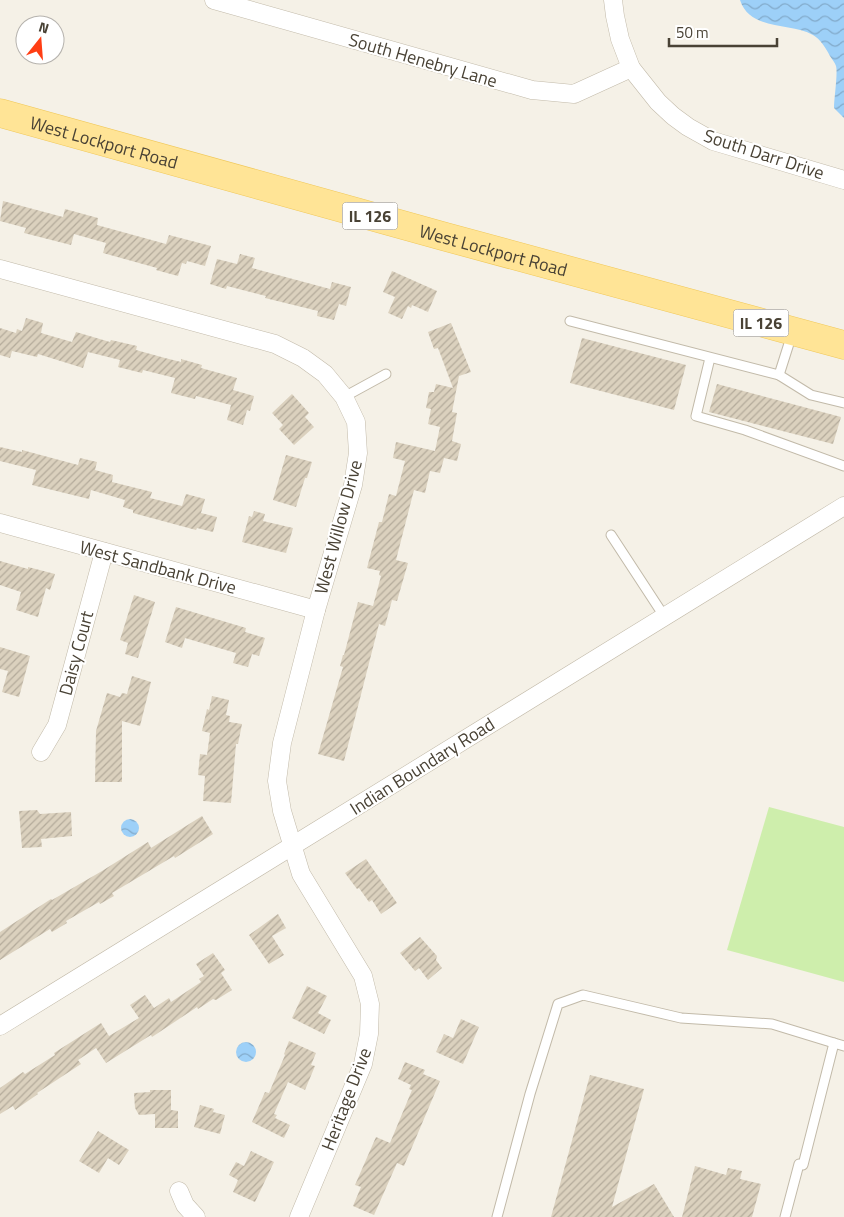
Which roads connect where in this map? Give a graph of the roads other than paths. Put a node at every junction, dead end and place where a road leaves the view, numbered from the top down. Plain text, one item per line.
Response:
1 (214, 0) edge
2 (613, 0) edge
3 (631, 68) junction
4 (0, 113) edge
5 (844, 180) edge
6 (0, 269) edge
7 (570, 321) dead end
8 (793, 332) junction
9 (844, 345) edge
10 (710, 358) junction
11 (386, 374) dead end
12 (779, 375) junction
13 (344, 398) junction
14 (844, 402) edge
15 (844, 466) edge
16 (844, 506) edge
17 (0, 523) edge
18 (611, 534) dead end
19 (104, 552) junction
20 (316, 610) junction
21 (664, 616) junction
22 (41, 752) dead end
23 (291, 847) junction
24 (0, 1026) edge
25 (834, 1043) junction
26 (844, 1046) edge
27 (179, 1191) dead end
28 (196, 1217) edge
29 (299, 1217) edge
30 (497, 1217) edge
31 (785, 1217) edge

1 - 3 street, South Henebry Lane
2 - 3 street, South Darr Drive
3 - 5 street, South Darr Drive
4 - 8 main road, West Lockport Road / IL 126
6 - 13 street, West Willow Drive
7 - 10 lane
8 - 9 main road, West Lockport Road / IL 126
8 - 12 lane
10 - 12 lane
10 - 15 lane
11 - 13 lane
12 - 14 lane
13 - 20 street, West Willow Drive
16 - 21 street, Indian Boundary Road
17 - 19 street, West Sandbank Drive
18 - 21 lane
19 - 20 street, West Sandbank Drive
19 - 22 street, Daisy Court
20 - 23 street, West Willow Drive
21 - 23 street, Indian Boundary Road
23 - 24 street, Indian Boundary Road
23 - 29 street, Heritage Drive
25 - 26 lane
25 - 30 lane
25 - 31 lane
27 - 28 street

